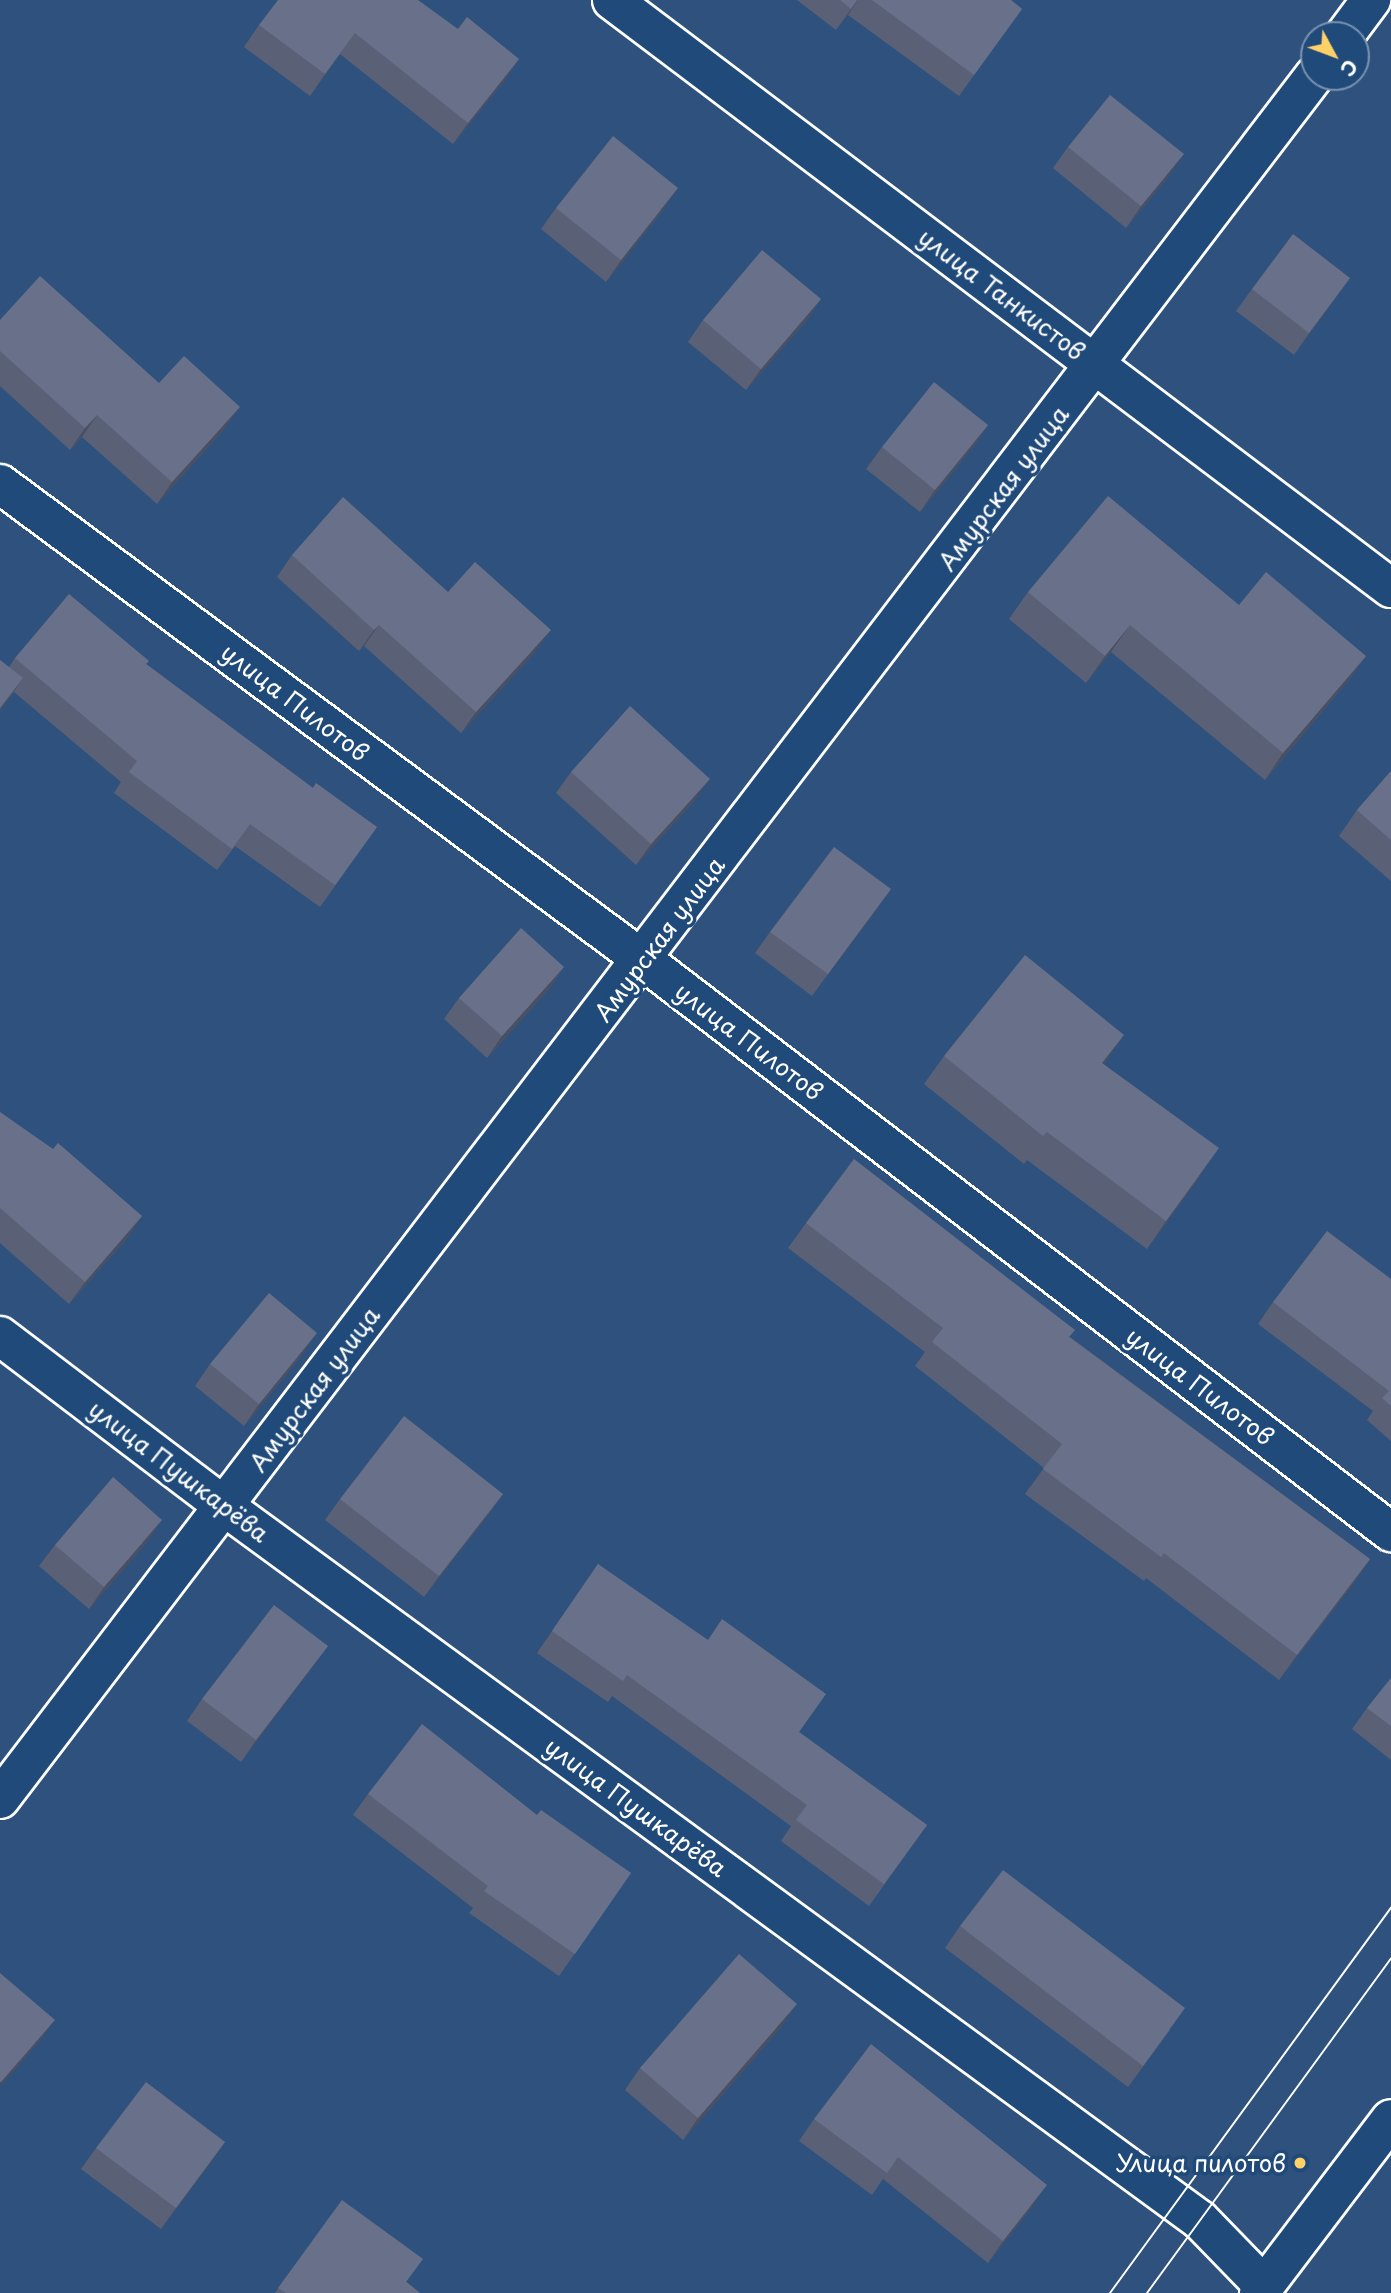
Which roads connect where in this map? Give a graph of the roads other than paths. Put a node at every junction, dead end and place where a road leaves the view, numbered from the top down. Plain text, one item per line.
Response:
1 (612, 0) edge
2 (1371, 0) edge
3 (1355, 21) edge
4 (1303, 91) edge
5 (1097, 366) junction
6 (0, 484) edge
7 (1391, 589) edge
8 (643, 960) junction
9 (0, 1336) edge
10 (224, 1506) junction
11 (1391, 1532) edge
12 (0, 1799) edge
13 (1391, 2119) edge
14 (1261, 2289) edge

1 - 5 street, улица Танкистов
2 - 3 street
4 - 5 street, Амурская улица
5 - 7 street, улица Танкистов
5 - 8 street, Амурская улица
6 - 8 street, улица Пилотов
8 - 10 street, Амурская улица
8 - 11 street, улица Пилотов
9 - 10 street, улица Пушкарёва
10 - 12 street, Амурская улица
10 - 14 street, улица Пушкарёва
13 - 14 street

